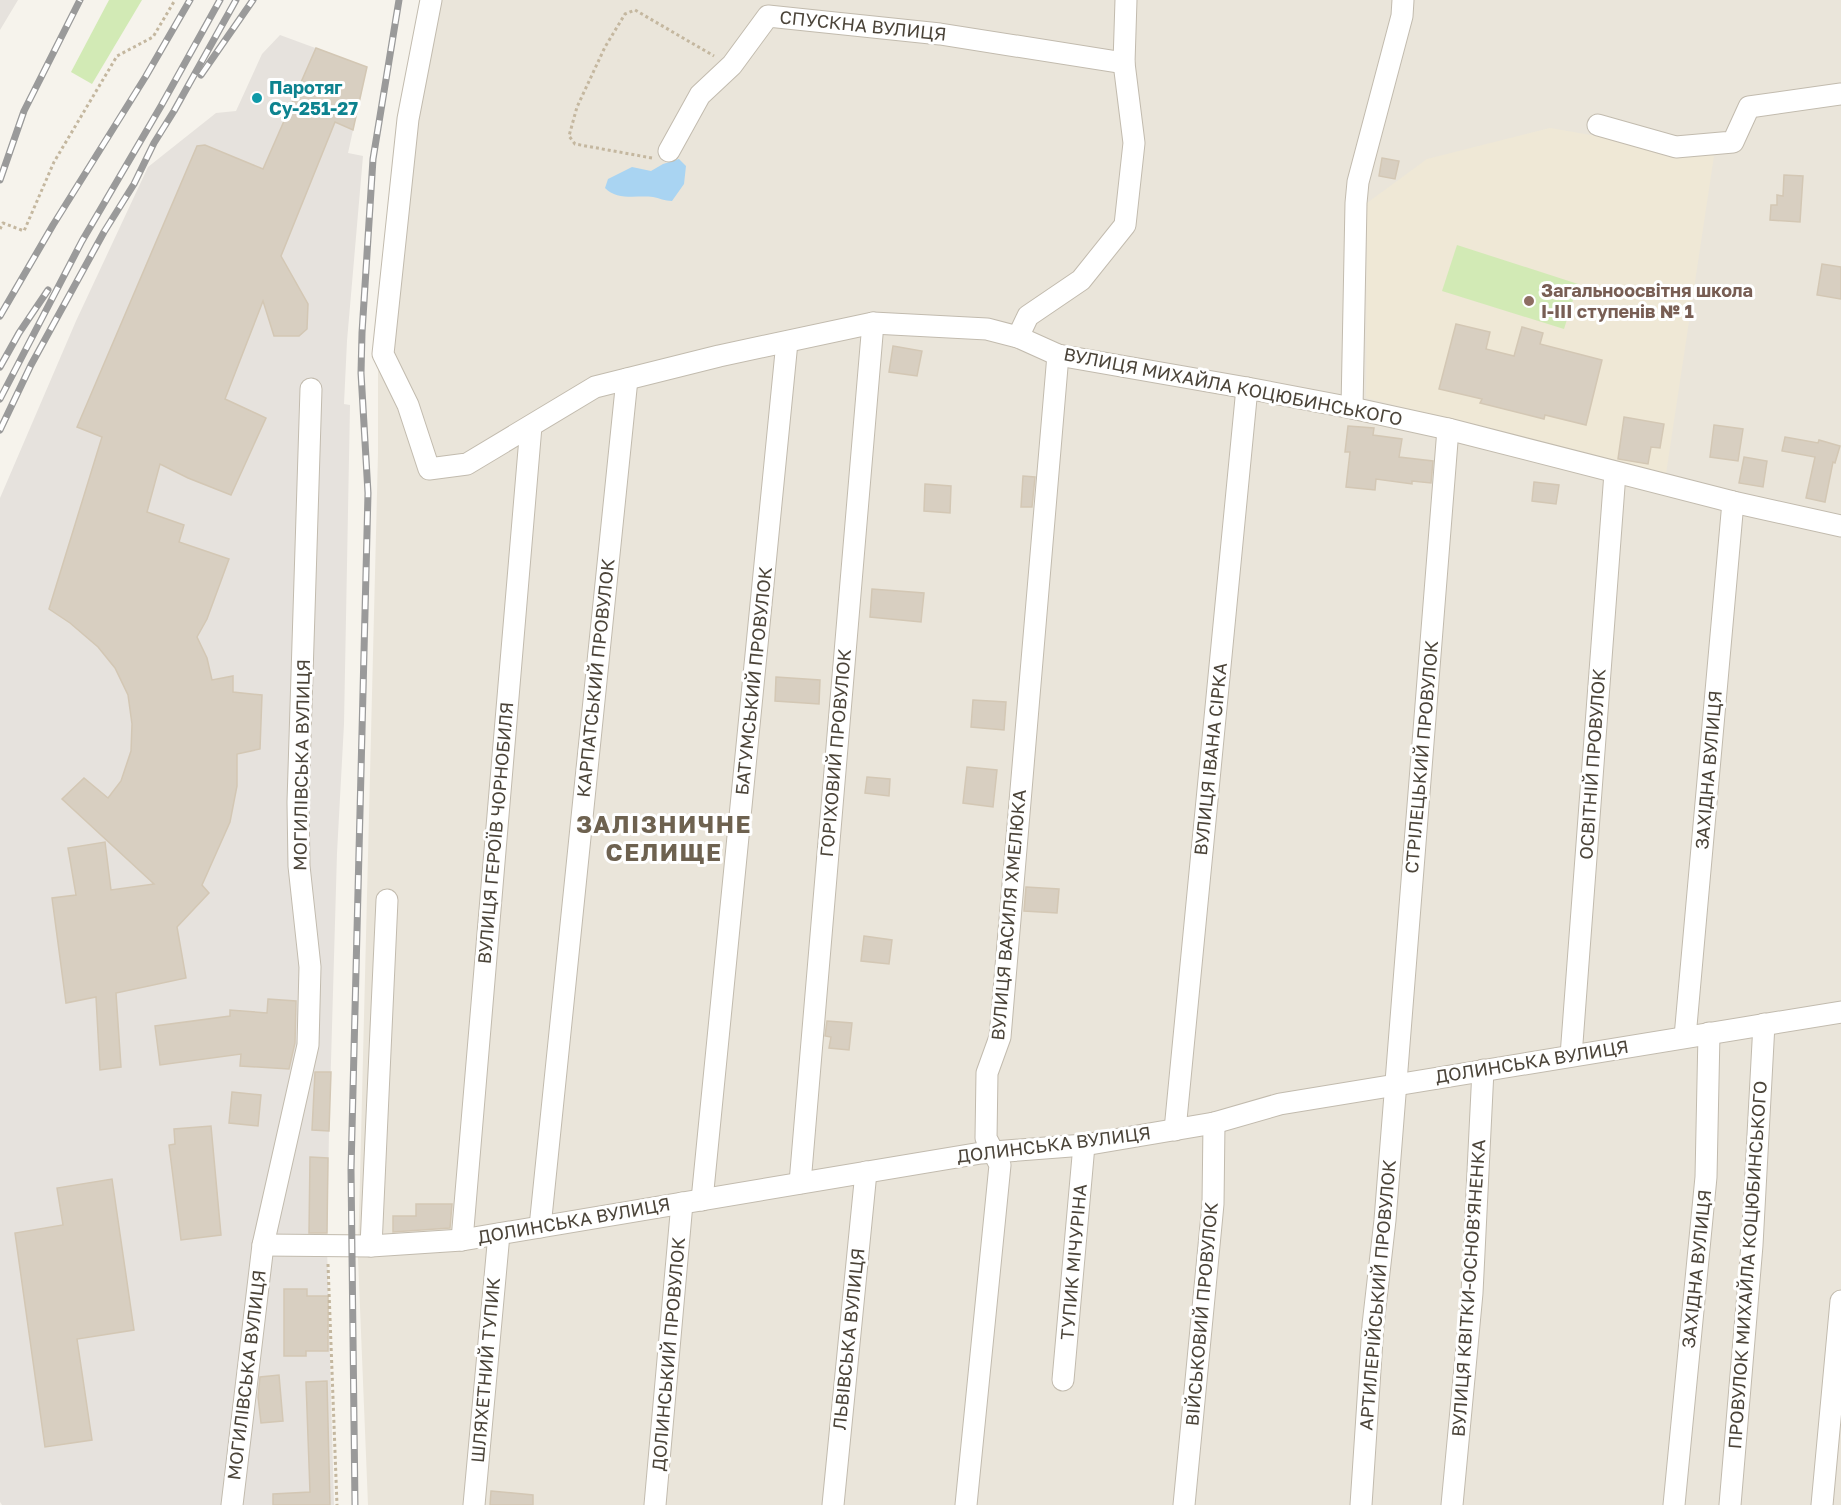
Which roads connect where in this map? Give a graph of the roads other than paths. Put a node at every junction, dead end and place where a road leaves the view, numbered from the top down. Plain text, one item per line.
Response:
1 (431, 0) edge
2 (1126, 0) edge
3 (1403, 0) edge
4 (771, 8) edge
5 (1124, 63) junction
6 (1841, 94) edge
7 (1598, 125) dead end
8 (669, 152) road end
9 (873, 323) junction
10 (1018, 337) junction
11 (787, 342) junction
12 (1058, 355) junction
13 (627, 379) junction
14 (1247, 388) junction
15 (311, 389) dead end
16 (1352, 408) junction
17 (531, 426) junction
18 (1448, 429) junction
19 (1615, 473) junction
20 (1733, 502) junction
21 (1841, 526) edge
22 (387, 900) dead end
23 (1841, 1012) edge
24 (1764, 1024) junction
25 (1709, 1033) junction
26 (1685, 1037) junction
27 (1571, 1056) junction
28 (1483, 1070) junction
29 (1395, 1085) junction
30 (1214, 1123) junction
31 (1174, 1130) junction
32 (1084, 1145) junction
33 (993, 1152) junction
34 (866, 1172) junction
35 (800, 1183) junction
36 (692, 1201) junction
37 (540, 1227) junction
38 (499, 1234) junction
39 (462, 1240) junction
40 (263, 1245) junction
41 (327, 1246) joint
42 (371, 1246) junction
43 (1841, 1301) edge
44 (1063, 1380) dead end
45 (231, 1505) edge
46 (474, 1505) edge
47 (655, 1505) edge
48 (833, 1505) edge
49 (966, 1505) edge
50 (1184, 1505) edge
51 (1361, 1505) edge
52 (1452, 1505) edge
53 (1674, 1505) edge
54 (1730, 1505) edge
55 (1822, 1505) edge

1 - 17 street, ВУЛИЦЯ МИХАЙЛА КОЦЮБИНСЬКОГО
2 - 5 street
3 - 16 street
4 - 5 street, СПУСКНА ВУЛИЦЯ
4 - 8 street, СПУСКНА ВУЛИЦЯ
5 - 10 street
6 - 7 street
9 - 10 street, ВУЛИЦЯ МИХАЙЛА КОЦЮБИНСЬКОГО
9 - 11 street, ВУЛИЦЯ МИХАЙЛА КОЦЮБИНСЬКОГО
9 - 35 street, ГОРІХОВИЙ ПРОВУЛОК
10 - 12 street, ВУЛИЦЯ МИХАЙЛА КОЦЮБИНСЬКОГО
11 - 13 street, ВУЛИЦЯ МИХАЙЛА КОЦЮБИНСЬКОГО
11 - 36 street, БАТУМСЬКИЙ ПРОВУЛОК
12 - 14 street, ВУЛИЦЯ МИХАЙЛА КОЦЮБИНСЬКОГО
12 - 33 street, ВУЛИЦЯ ВАСИЛЯ ХМЕЛЮКА
13 - 17 street, ВУЛИЦЯ МИХАЙЛА КОЦЮБИНСЬКОГО
13 - 37 street, КАРПАТСЬКИЙ ПРОВУЛОК
14 - 16 street, ВУЛИЦЯ МИХАЙЛА КОЦЮБИНСЬКОГО
14 - 31 street, ВУЛИЦЯ ІВАНА СІРКА
15 - 40 street, МОГИЛІВСЬКА ВУЛИЦЯ
16 - 18 street, ВУЛИЦЯ МИХАЙЛА КОЦЮБИНСЬКОГО
17 - 39 street, ВУЛИЦЯ ГЕРОЇВ ЧОРНОБИЛЯ
18 - 19 street, ВУЛИЦЯ МИХАЙЛА КОЦЮБИНСЬКОГО
18 - 29 street, СТРІЛЕЦЬКИЙ ПРОВУЛОК
19 - 20 street, ВУЛИЦЯ МИХАЙЛА КОЦЮБИНСЬКОГО
19 - 27 street, ОСВІТНІЙ ПРОВУЛОК
20 - 21 street, ВУЛИЦЯ МИХАЙЛА КОЦЮБИНСЬКОГО
20 - 26 street, ЗАХІДНА ВУЛИЦЯ
22 - 42 street
23 - 24 street, ДОЛИНСЬКА ВУЛИЦЯ
24 - 25 street, ДОЛИНСЬКА ВУЛИЦЯ
24 - 54 street, ПРОВУЛОК МИХАЙЛА КОЦЮБИНСЬКОГО
25 - 26 street, ДОЛИНСЬКА ВУЛИЦЯ
25 - 53 street, ЗАХІДНА ВУЛИЦЯ
26 - 27 street, ДОЛИНСЬКА ВУЛИЦЯ
27 - 28 street, ДОЛИНСЬКА ВУЛИЦЯ
28 - 29 street, ДОЛИНСЬКА ВУЛИЦЯ
28 - 52 street, ВУЛИЦЯ КВІТКИ-ОСНОВ'ЯНЕНКА
29 - 30 street, ДОЛИНСЬКА ВУЛИЦЯ
29 - 51 street, АРТИЛЕРІЙСЬКИЙ ПРОВУЛОК
30 - 31 street, ДОЛИНСЬКА ВУЛИЦЯ
30 - 50 street, ВІЙСЬКОВИЙ ПРОВУЛОК
31 - 32 street, ДОЛИНСЬКА ВУЛИЦЯ
32 - 33 street, ДОЛИНСЬКА ВУЛИЦЯ
32 - 44 street, ТУПИК МІЧУРІНА
33 - 34 street, ДОЛИНСЬКА ВУЛИЦЯ
33 - 49 street, ВУЛИЦЯ ВАСИЛЯ ХМЕЛЮКА
34 - 35 street, ДОЛИНСЬКА ВУЛИЦЯ
34 - 48 street, ЛЬВІВСЬКА ВУЛИЦЯ
35 - 36 street, ДОЛИНСЬКА ВУЛИЦЯ
36 - 37 street, ДОЛИНСЬКА ВУЛИЦЯ
36 - 47 street, ДОЛИНСЬКИЙ ПРОВУЛОК
37 - 38 street, ДОЛИНСЬКА ВУЛИЦЯ
38 - 39 street, ДОЛИНСЬКА ВУЛИЦЯ
38 - 46 street, ШЛЯХЕТНИЙ ТУПИК
39 - 42 street, ДОЛИНСЬКА ВУЛИЦЯ
40 - 41 street, МОГИЛІВСЬКА ВУЛИЦЯ
40 - 45 street, МОГИЛІВСЬКА ВУЛИЦЯ
41 - 42 street, ДОЛИНСЬКА ВУЛИЦЯ
43 - 55 street

